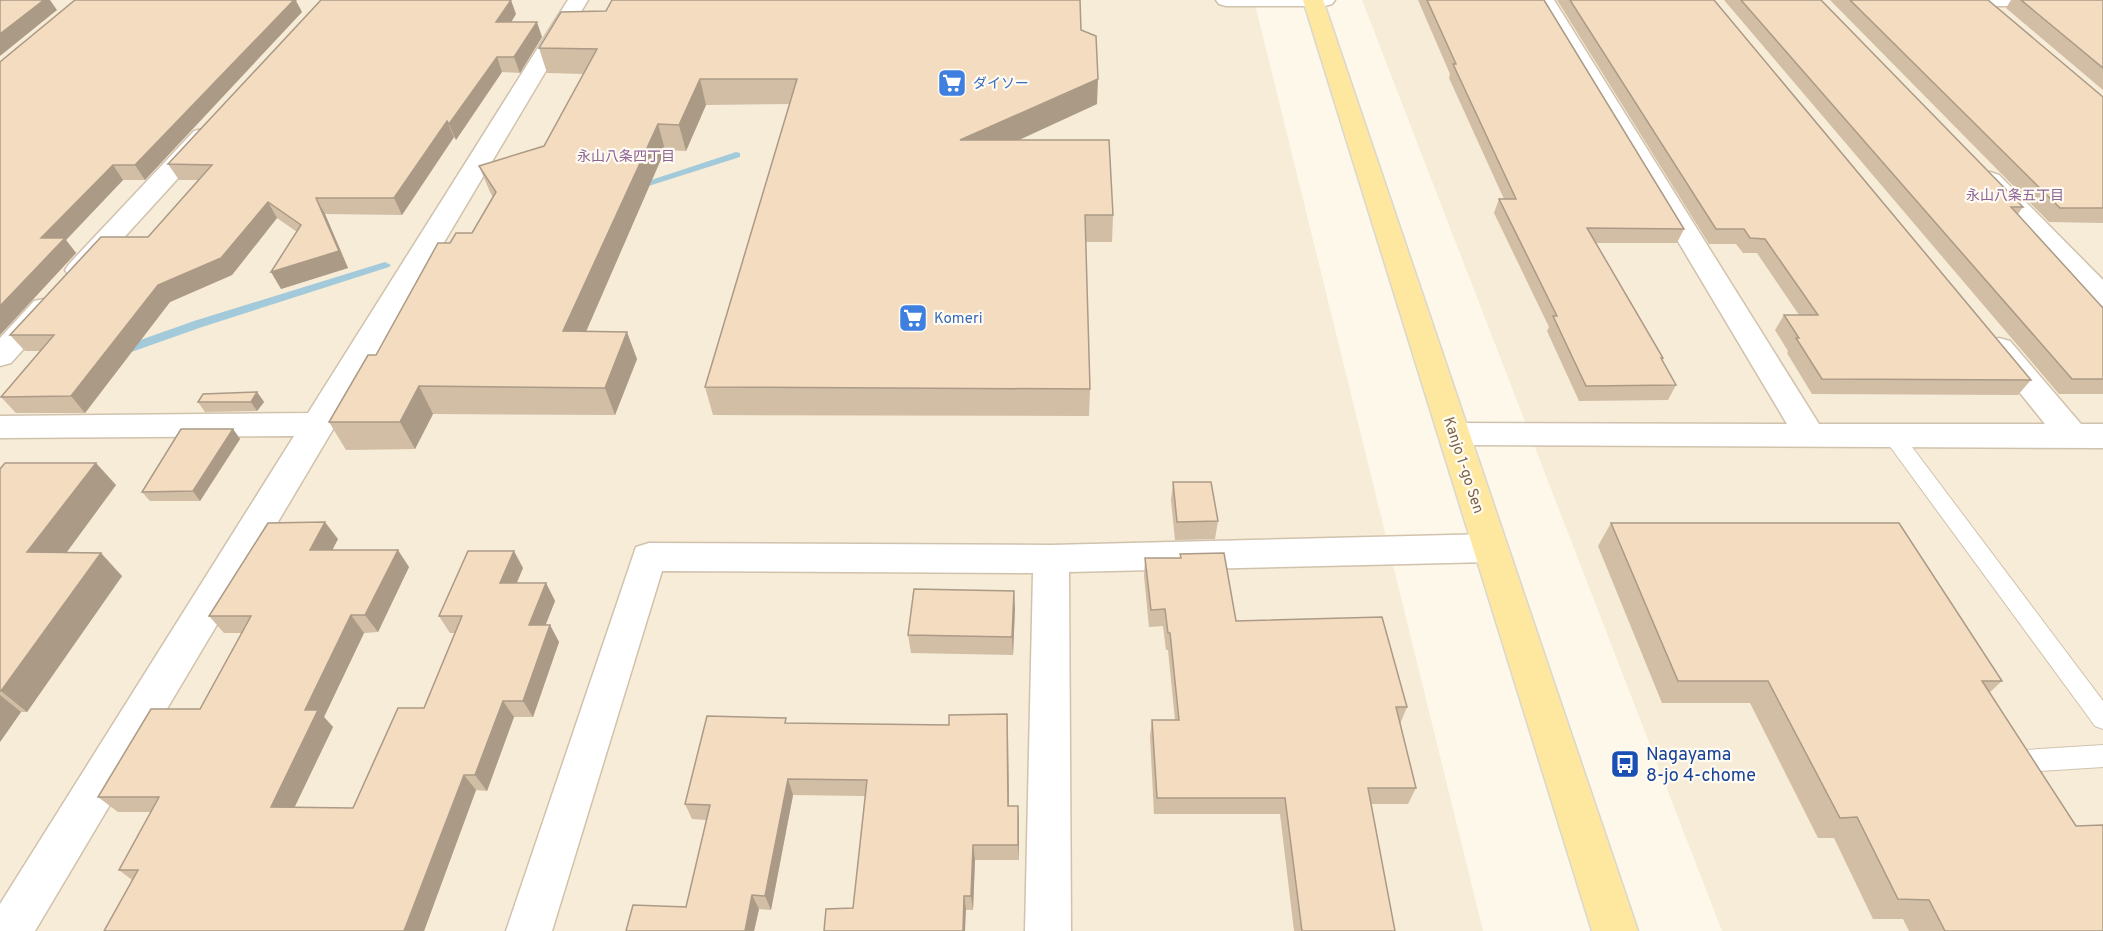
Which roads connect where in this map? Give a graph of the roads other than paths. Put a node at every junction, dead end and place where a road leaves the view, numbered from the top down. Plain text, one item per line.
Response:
1 (578, 0) edge
2 (1226, 0) edge
3 (1313, 0) edge
4 (1325, 0) edge
5 (1544, 0) edge
6 (1864, 0) edge
7 (1980, 0) edge
8 (2028, 0) edge
9 (2007, 22) edge
10 (216, 122) edge
11 (1971, 161) edge
12 (2103, 297) edge
13 (1982, 327) edge
14 (0, 356) edge
15 (319, 424) junction
16 (0, 427) edge
17 (1454, 434) junction
18 (1810, 435) junction
19 (1893, 436) junction
20 (2088, 436) edge
21 (1490, 548) junction
22 (1052, 559) junction
23 (2103, 719) edge
24 (2103, 756) edge
25 (2025, 761) edge
26 (9, 931) edge
27 (529, 931) edge
28 (1048, 931) edge
29 (1615, 931) edge

1 - 15 street
2 - 3 street
3 - 4 street
3 - 17 main road, Kanjo 1-go Sen
5 - 18 street
6 - 7 street
7 - 8 street
7 - 9 street
10 - 14 street
11 - 12 street
13 - 20 street
15 - 16 street
15 - 26 street
17 - 18 street
17 - 21 main road, Kanjo 1-go Sen
18 - 19 street
19 - 20 street
19 - 23 lane
21 - 22 street
21 - 29 main road, Kanjo 1-go Sen
22 - 27 street
22 - 28 street
24 - 25 lane

